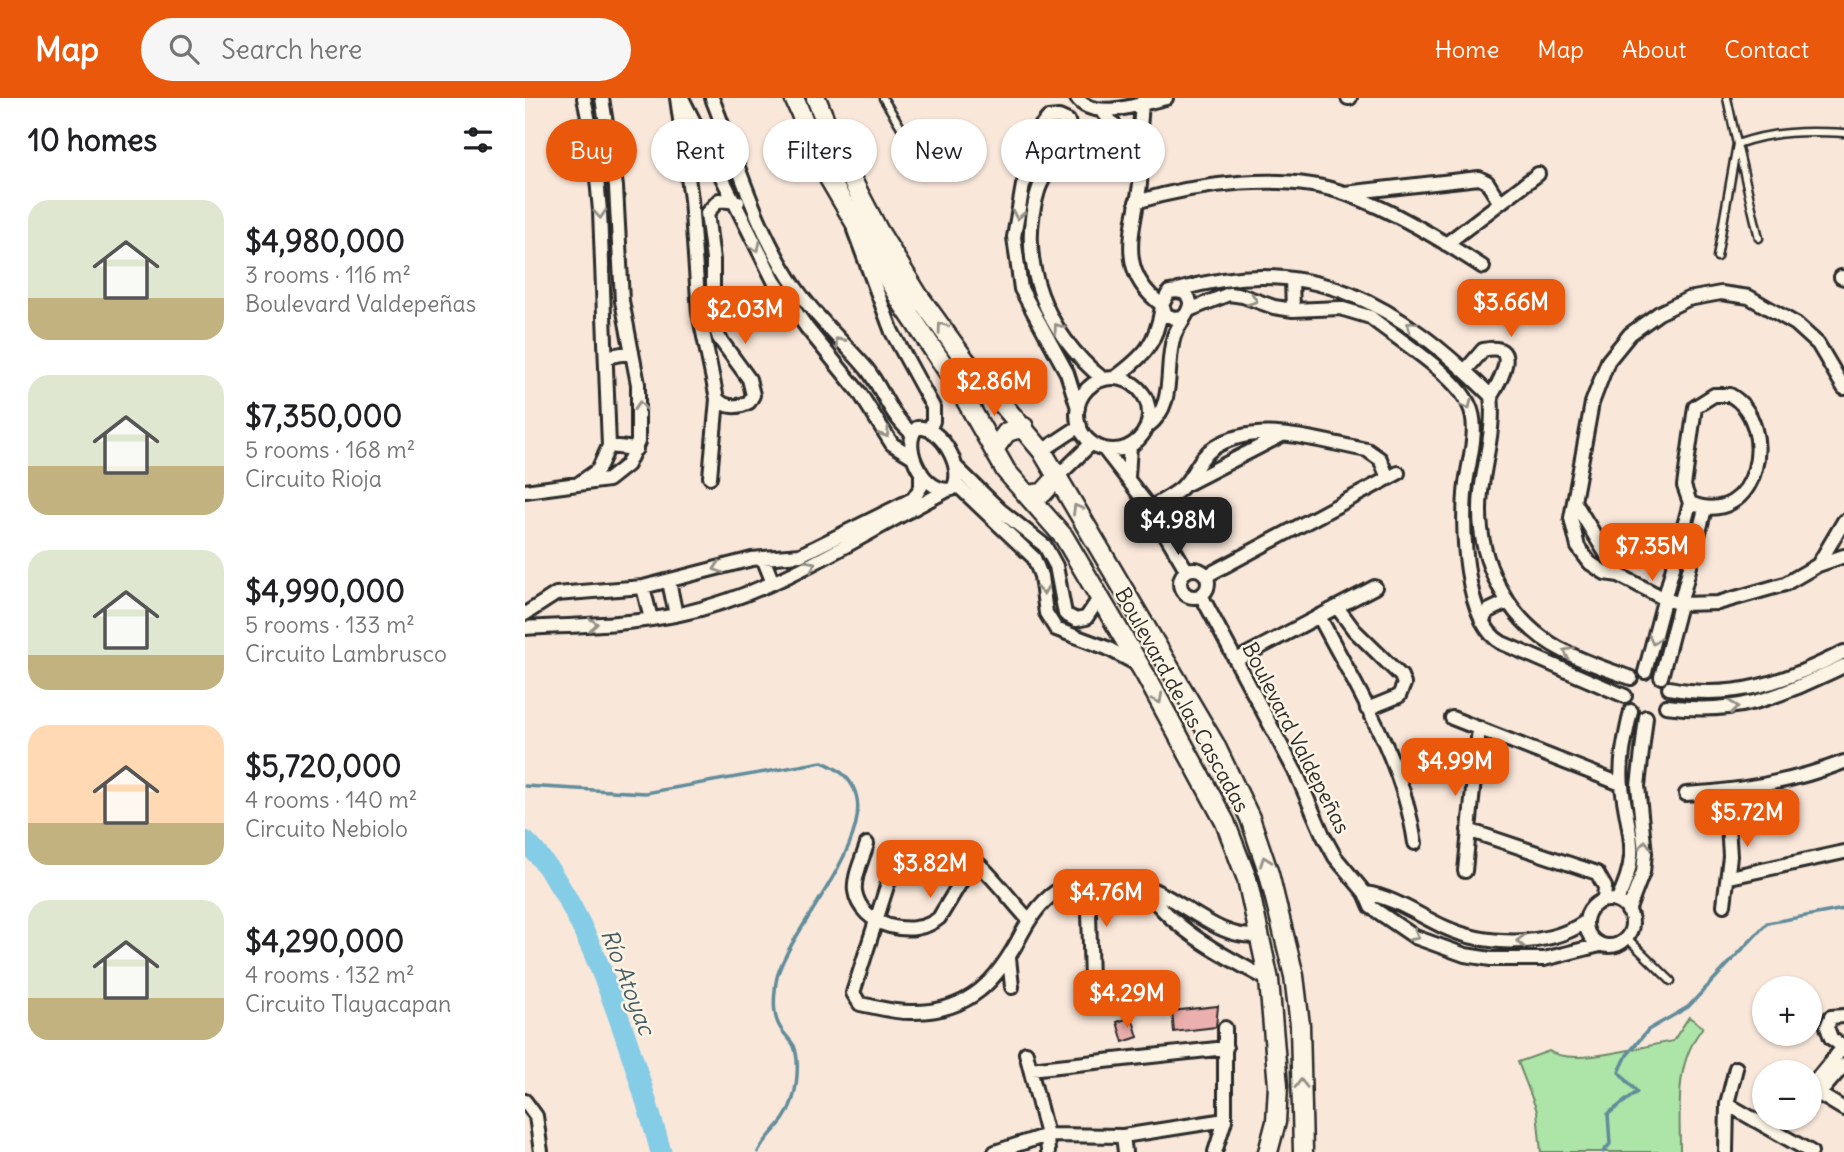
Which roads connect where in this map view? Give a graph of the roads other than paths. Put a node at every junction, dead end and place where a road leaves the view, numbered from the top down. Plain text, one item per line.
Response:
1 (584, 98) edge
2 (602, 98) edge
3 (680, 98) edge
4 (712, 98) edge
5 (794, 98) edge
6 (816, 98) edge
7 (883, 98) edge
8 (1165, 98) edge
9 (1727, 98) edge
10 (1079, 101) edge
11 (1142, 102) junction
12 (1101, 110) junction
13 (896, 119) edge
14 (1109, 119) edge
15 (1141, 119) edge
16 (1844, 133) edge
17 (1737, 144) junction
18 (1538, 174) dead end
19 (1139, 182) edge
20 (616, 187) junction
21 (599, 190) junction
22 (1345, 193) junction
23 (750, 198) junction
24 (1136, 202) junction
25 (736, 203) junction
26 (1500, 203) junction
27 (849, 213) junction
28 (1463, 233) junction
29 (1759, 238) dead end
30 (1446, 244) junction
31 (1468, 257) junction
32 (1717, 257) dead end
33 (1483, 267) dead end
34 (1139, 278) junction
35 (1291, 279) junction
36 (1173, 291) junction
37 (1162, 306) junction
38 (1293, 310) junction
39 (1186, 314) junction
40 (727, 348) junction
41 (632, 352) junction
42 (709, 355) junction
43 (606, 357) junction
44 (859, 361) junction
45 (841, 369) junction
46 (1465, 371) junction
47 (1110, 378) junction
48 (1844, 388) edge
49 (1491, 396) junction
50 (717, 399) junction
51 (1078, 408) junction
52 (1080, 426) junction
53 (1148, 426) junction
54 (1024, 427) junction
55 (929, 430) junction
56 (912, 433) junction
57 (1282, 435) junction
58 (609, 446) junction
59 (1098, 446) junction
60 (1130, 446) junction
61 (1471, 447) junction
62 (1489, 448) junction
63 (636, 449) junction
64 (994, 449) junction
65 (1042, 451) junction
66 (913, 457) junction
67 (955, 467) junction
68 (921, 472) junction
69 (710, 477) dead end
70 (1057, 477) junction
71 (1128, 477) junction
72 (578, 484) junction
73 (1185, 485) junction
74 (951, 487) junction
75 (525, 491) edge
76 (1027, 495) junction
77 (1575, 503) junction
78 (1690, 503) junction
79 (1150, 508) junction
80 (1705, 509) junction
81 (883, 520) junction
82 (1844, 521) edge
83 (1844, 556) edge
84 (763, 558) junction
85 (1818, 565) junction
86 (1187, 571) junction
87 (1619, 575) junction
88 (1206, 576) junction
89 (669, 582) junction
90 (773, 583) junction
91 (643, 587) junction
92 (1375, 587) dead end
93 (1201, 595) junction
94 (1100, 597) junction
95 (1665, 599) junction
96 (1507, 602) junction
97 (541, 603) junction
98 (1681, 604) junction
99 (1337, 607) junction
100 (525, 614) edge
101 (676, 615) junction
102 (1319, 616) junction
103 (651, 619) junction
104 (1482, 621) junction
105 (545, 627) junction
106 (525, 628) edge
107 (1844, 652) edge
108 (1236, 660) junction
109 (1140, 666) junction
110 (1844, 666) edge
111 (1645, 672) junction
112 (1661, 677) junction
113 (1631, 678) junction
114 (1669, 688) junction
115 (1625, 696) junction
116 (1666, 706) junction
117 (1367, 709) junction
118 (1631, 711) junction
119 (1646, 716) junction
120 (1452, 718) dead end
121 (1479, 729) junction
122 (1844, 762) edge
123 (1621, 783) junction
124 (1726, 792) junction
125 (1686, 794) dead end
126 (1468, 830) junction
127 (1415, 843) dead end
128 (867, 844) dead end
129 (1844, 852) edge
130 (974, 860) junction
131 (1465, 871) dead end
132 (1730, 877) junction
133 (1088, 880) junction
134 (1142, 884) junction
135 (1365, 893) junction
136 (1610, 901) junction
137 (1724, 905) dead end
138 (1628, 911) junction
139 (876, 920) junction
140 (1029, 920) junction
141 (1585, 922) junction
142 (1448, 929) junction
143 (1261, 935) junction
144 (1627, 938) junction
145 (1600, 945) junction
146 (1440, 947) junction
147 (1009, 958) junction
148 (1091, 980) dead end
149 (1269, 980) junction
150 (1671, 981) dead end
151 (1011, 987) dead end
152 (1844, 1016) edge
153 (1224, 1028) dead end
154 (1843, 1047) edge
155 (1226, 1048) junction
156 (1026, 1053) dead end
157 (1844, 1065) edge
158 (1736, 1068) dead end
159 (1030, 1069) junction
160 (1822, 1072) edge
161 (1822, 1091) edge
162 (1822, 1096) edge
163 (525, 1101) edge
164 (1727, 1104) junction
165 (1844, 1109) edge
166 (1225, 1120) junction
167 (1047, 1135) junction
168 (1123, 1136) junction
169 (1788, 1139) junction
170 (541, 1152) edge
171 (995, 1152) edge
172 (1048, 1152) edge
173 (1125, 1152) edge
174 (1215, 1152) edge
175 (1268, 1152) edge
176 (1303, 1152) edge
177 (1726, 1152) edge
178 (1784, 1152) edge
179 (1811, 1152) edge

1 - 21 street
2 - 20 street
3 - 25 street
3 - 42 street
4 - 23 street
5 - 27 main road, Boulevard de las Cascadas
54 -> 6 main road, Boulevard de las Cascadas
7 - 13 lane
8 - 11 street
9 - 17 lane
10 - 12 street
11 - 12 street
11 - 15 street
12 - 14 street
16 - 17 lane
17 - 29 lane
17 - 32 lane
18 - 26 street
19 - 24 street
20 - 21 street
20 - 41 street
21 -> 43 street
22 - 24 street
22 - 26 street
22 - 30 street
23 - 25 street
44 -> 23 street
24 - 34 street
25 - 40 street
25 -> 45 street
26 - 28 street
27 - 55 street
27 - 64 main road, Boulevard de las Cascadas
28 - 30 street
28 - 31 street
30 - 31 street
31 - 33 street
34 - 36 street
34 - 37 street
35 - 36 street
35 - 38 street
46 -> 35 street
36 - 37 street
36 - 39 street
37 - 39 street
37 - 47 street
39 -> 38 street
38 -> 61 street
39 - 53 street
40 - 42 street
40 - 50 street
41 - 43 street
63 -> 41 street
42 - 50 street
43 - 58 street
44 - 45 street
44 - 56 street
45 -> 66 street
46 - 49 street
46 - 49 street
47 - 51 street
47 -> 51 street
47 - 53 street
48 - 77 street
49 - 62 street
50 - 69 street
51 - 52 street
52 - 59 street
52 - 65 street
53 - 60 street
54 - 64 main road
54 - 65 main road, Boulevard de las Cascadas
55 - 56 street
55 - 67 street
56 - 66 street
57 - 73 street
57 - 73 street
57 - 88 street
58 - 63 street
58 - 72 street
59 - 60 street
59 - 70 street
59 - 71 street
60 - 71 street
61 - 62 street
61 - 104 street
62 - 96 street
63 - 72 street
64 - 76 main road, Boulevard de las Cascadas
65 - 70 main road, Boulevard de las Cascadas
66 - 68 street
67 - 74 street
67 - 94 street
68 - 74 street
68 - 81 street
70 - 76 main road
176 -> 70 main road, Boulevard de las Cascadas
71 - 79 street
72 - 75 street
73 - 79 street
74 - 81 street
74 -> 109 street
76 - 94 main road, Boulevard de las Cascadas
77 - 87 street
77 - 87 street
78 - 80 street
78 - 80 street
78 - 95 street
79 - 86 street
80 - 98 street
81 - 84 street
90 -> 81 street
82 - 85 street
83 - 85 street
84 -> 89 street
84 - 90 street
85 - 98 street
86 - 88 street
86 - 93 street
87 - 95 street
88 - 93 street
89 - 91 street
89 - 101 street
90 - 101 street
91 - 97 street
91 - 103 street
92 - 99 street
93 - 108 street, Boulevard Valdepeñas
94 - 109 main road, Boulevard de las Cascadas
95 - 98 street
95 -> 111 street
96 - 104 street
113 -> 96 street
97 - 100 street
97 - 105 street
98 - 112 street
99 - 102 street
99 - 117 street
101 - 103 street
102 - 108 street
102 - 117 street
105 -> 103 street
104 - 115 street
105 - 106 street
107 - 114 street
108 - 135 street, Boulevard Valdepeñas
109 -> 143 main road, Boulevard de las Cascadas
116 -> 110 street
111 - 112 street
111 - 113 street
112 - 114 street
113 - 115 street
114 - 116 street
115 - 118 street
116 - 119 street
117 - 127 street
118 - 119 street
118 - 123 street
138 -> 119 street
120 - 121 street
121 - 123 street
121 - 126 street
122 - 124 street
123 - 136 street
124 - 125 street
124 - 132 street
126 - 131 street
126 - 136 street
128 - 139 street
129 - 132 street
130 - 139 street
130 - 139 street
130 - 140 street
132 - 137 street
133 - 134 street
133 - 140 street
133 - 148 street
134 - 143 street
134 - 149 street
135 - 142 street
135 -> 146 street, Boulevard Valdepeñas
136 - 138 street
136 - 141 street
138 - 144 street
139 - 147 street
140 - 147 street
141 -> 142 street
141 - 145 street
142 - 146 street
143 - 149 main road, Boulevard de las Cascadas
144 - 145 street
144 - 150 lane
145 - 146 street, Boulevard Valdepeñas
147 - 151 street
149 - 175 main road, Boulevard de las Cascadas
152 - 154 street
153 - 155 street
154 - 160 street
155 - 159 street
155 - 166 street
156 - 159 street
157 - 161 street
158 - 164 street
159 - 167 street
162 - 165 street
163 - 170 street
164 - 169 street
164 - 177 street
166 - 168 street
166 - 174 street
167 - 168 street
167 - 171 street
167 - 172 street
168 - 173 street
169 - 178 street
169 - 179 street

